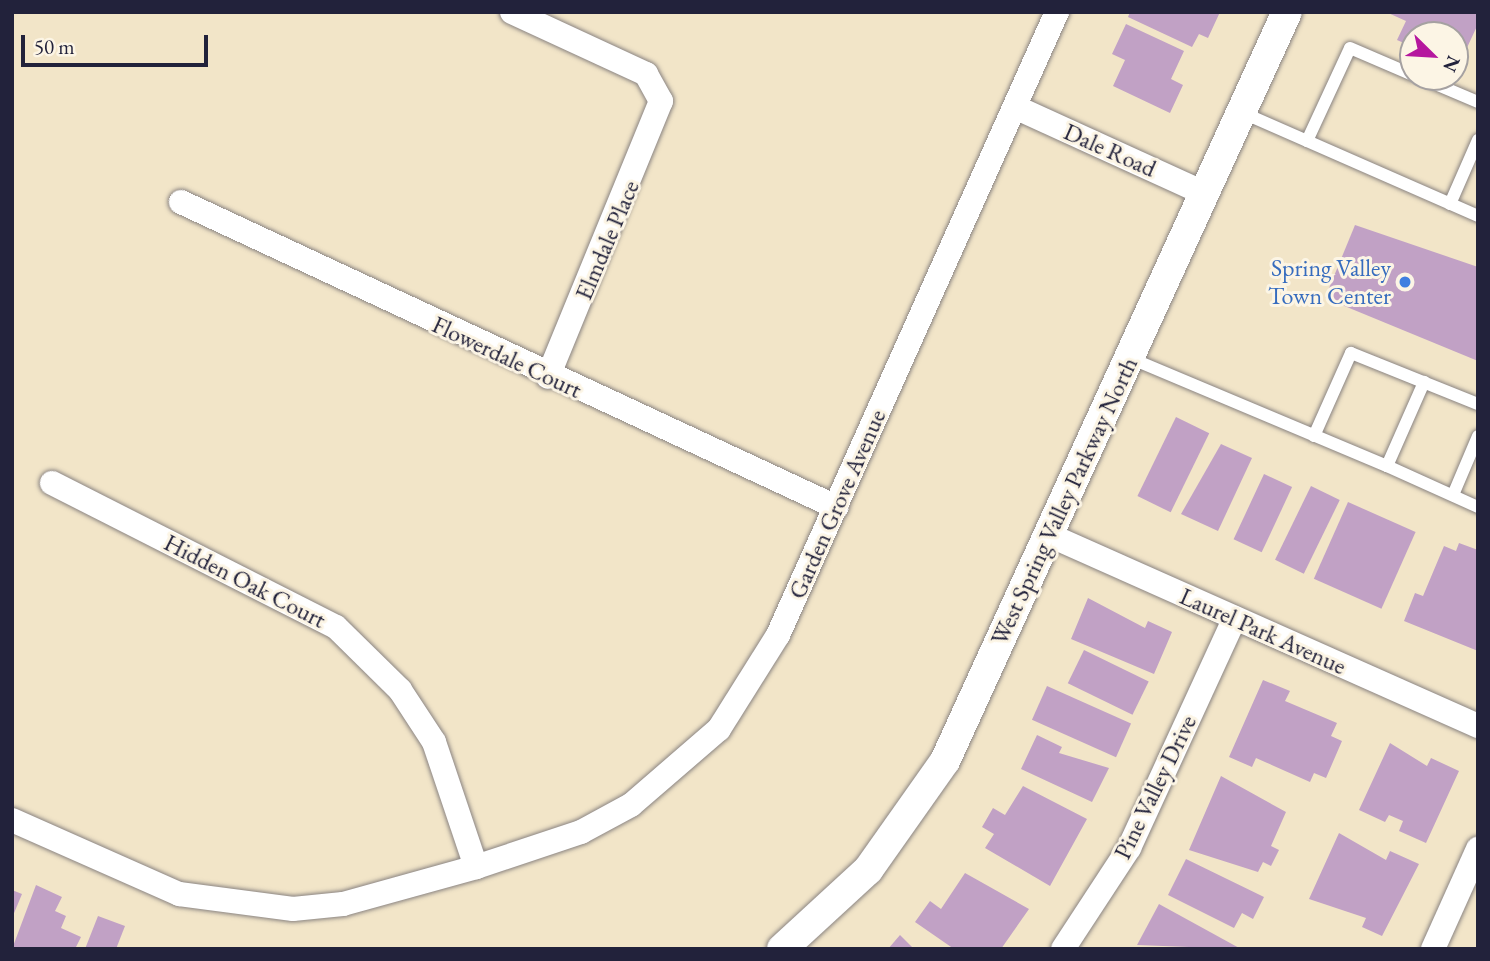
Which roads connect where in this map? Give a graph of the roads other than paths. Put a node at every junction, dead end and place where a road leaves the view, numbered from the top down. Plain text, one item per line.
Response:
1 (512, 12) edge
2 (1057, 12) edge
3 (1287, 12) edge
4 (1399, 69) edge
5 (1452, 91) edge
6 (1478, 102) edge
7 (1015, 107) junction
8 (1241, 112) junction
9 (1478, 140) edge
10 (1307, 141) junction
11 (1204, 193) junction
12 (181, 202) dead end
13 (1450, 204) junction
14 (1478, 216) edge
15 (1129, 358) junction
16 (548, 377) junction
17 (1424, 382) junction
18 (1478, 404) edge
19 (1314, 436) junction
20 (1478, 436) edge
21 (1387, 466) junction
22 (52, 484) dead end
23 (1453, 495) junction
24 (835, 507) junction
25 (1478, 507) edge
26 (1049, 535) junction
27 (1235, 618) junction
28 (1478, 726) edge
29 (12, 820) edge
30 (1478, 849) edge
31 (476, 866) junction
32 (782, 949) edge
33 (1062, 949) edge
34 (1433, 949) edge

1 - 16 street, Elmdale Place
2 - 7 street, Garden Grove Avenue
3 - 8 street, West Spring Valley Parkway North
4 - 10 lane
5 - 6 lane
7 - 11 street, Dale Road
7 - 24 street, Garden Grove Avenue
8 - 10 lane
8 - 11 street, West Spring Valley Parkway North
9 - 13 lane
10 - 13 lane
11 - 15 street, West Spring Valley Parkway North
12 - 16 street, Flowerdale Court
13 - 14 lane
15 - 19 lane
15 - 26 street, West Spring Valley Parkway North
16 - 24 street, Flowerdale Court
17 - 18 lane
17 - 19 lane
17 - 21 lane
19 - 21 lane
20 - 23 lane
21 - 23 lane
22 - 31 street, Hidden Oak Court
23 - 25 lane
24 - 31 street, Garden Grove Avenue
26 - 27 street, Laurel Park Avenue
26 - 32 street, West Spring Valley Parkway North
27 - 28 street, Laurel Park Avenue
27 - 33 street, Pine Valley Drive
29 - 31 street, Garden Grove Avenue
30 - 34 street

